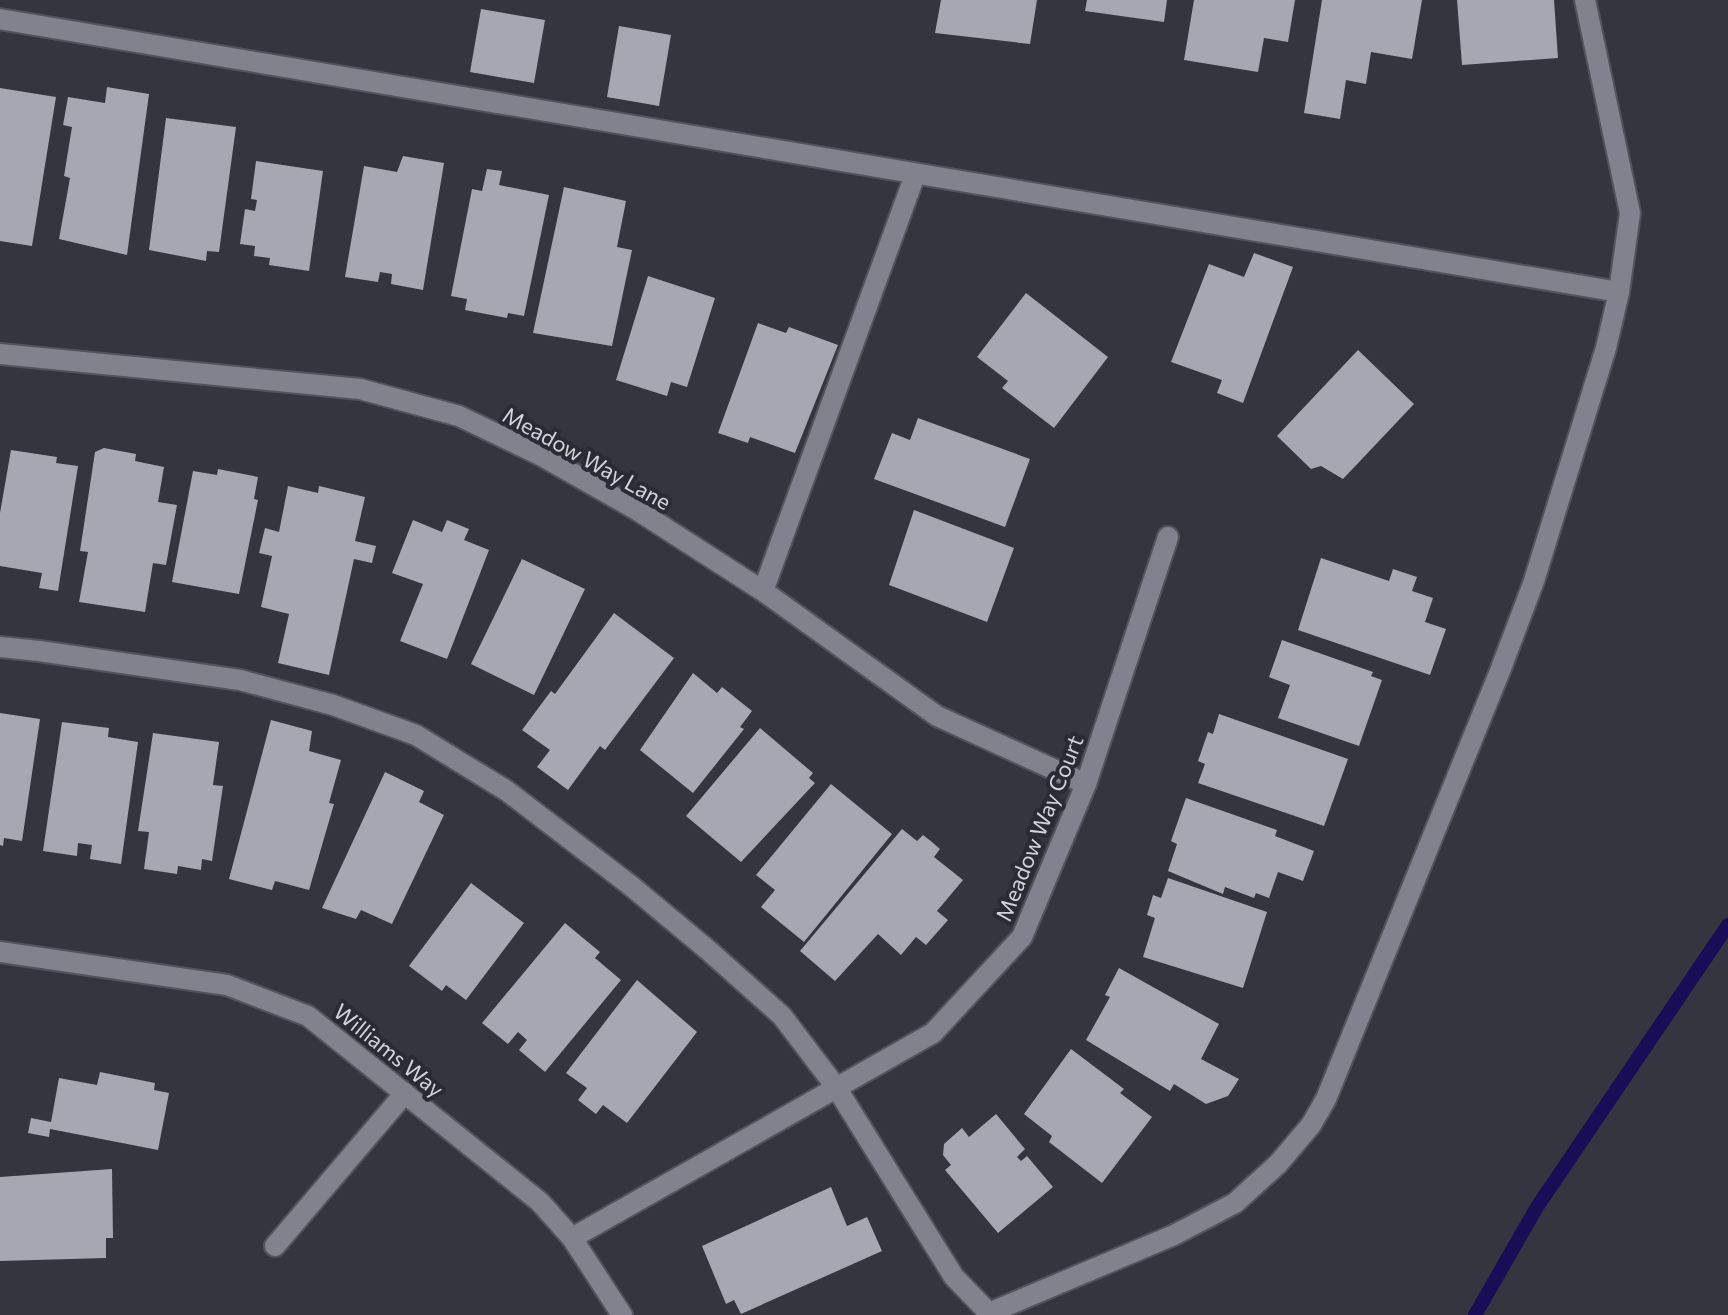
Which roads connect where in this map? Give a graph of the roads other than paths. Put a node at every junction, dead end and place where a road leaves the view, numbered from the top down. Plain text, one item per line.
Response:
1 (1585, 0) edge
2 (0, 19) edge
3 (915, 175) junction
4 (1619, 292) junction
5 (0, 354) edge
6 (1168, 537) dead end
7 (763, 591) junction
8 (0, 647) edge
9 (1086, 784) junction
10 (0, 952) edge
11 (836, 1087) junction
12 (405, 1093) junction
13 (572, 1238) junction
14 (275, 1246) dead end
15 (988, 1314) edge
16 (622, 1315) edge

1 - 4 street
2 - 3 street
3 - 4 street
3 - 7 street
4 - 15 street
5 - 7 street, Meadow Way Lane
6 - 9 street, Meadow Way Court
7 - 9 street, Meadow Way Lane
8 - 11 street
9 - 11 street, Meadow Way Court
10 - 12 street, Williams Way
11 - 13 street, Meadow Way Court
11 - 15 street
12 - 13 street, Williams Way
12 - 14 street
13 - 16 street, Williams Way

